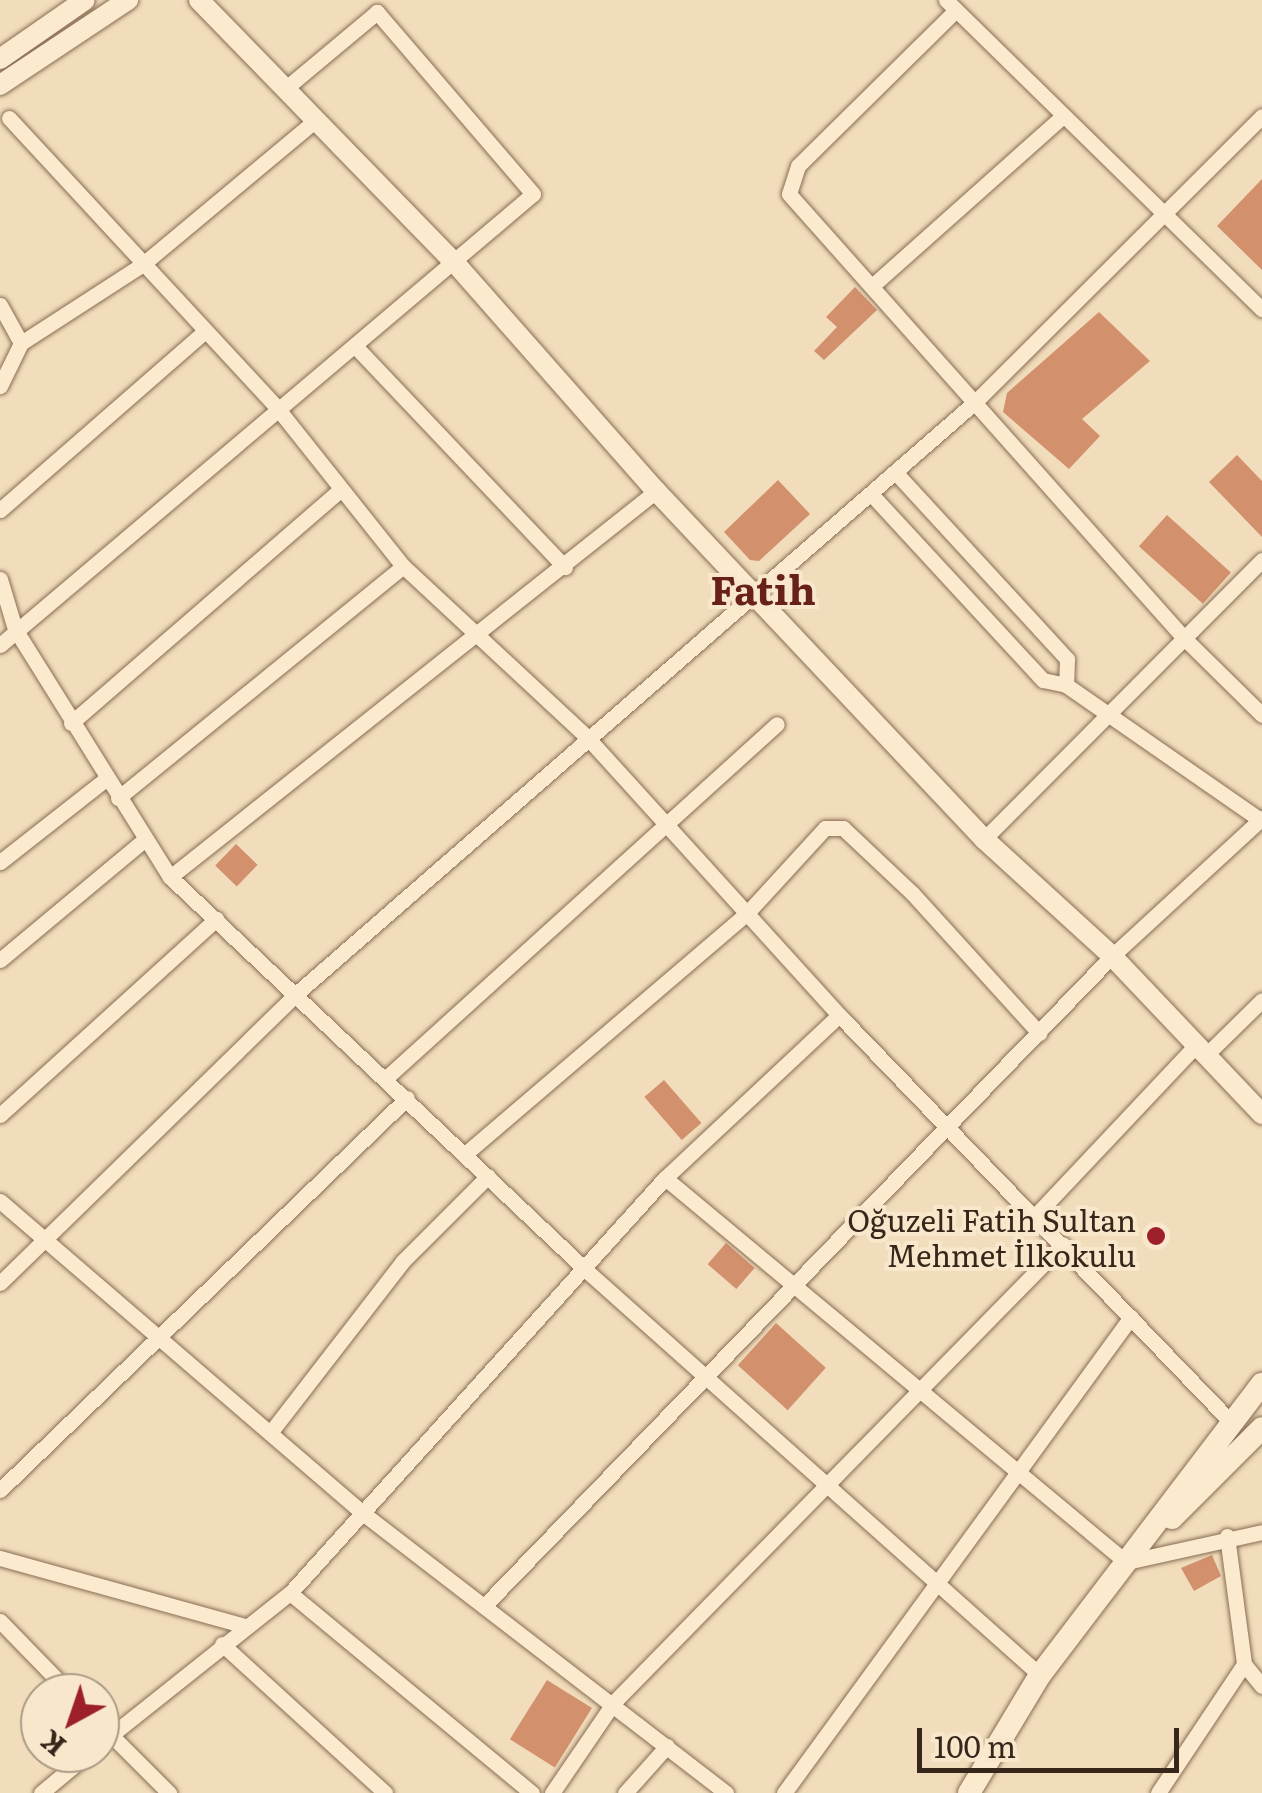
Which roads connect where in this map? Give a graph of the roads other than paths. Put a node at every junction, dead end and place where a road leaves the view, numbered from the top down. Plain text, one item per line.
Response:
1 (85, 0) edge
2 (128, 0) edge
3 (199, 0) edge
4 (951, 5) edge
5 (0, 59) edge
6 (0, 85) edge
7 (286, 88) junction
8 (1262, 116) edge
9 (9, 118) dead end
10 (1062, 118) junction
11 (317, 119) junction
12 (1167, 209) junction
13 (455, 263) junction
14 (143, 264) junction
15 (872, 286) junction
16 (0, 305) edge
17 (1262, 309) edge
18 (206, 331) junction
19 (21, 344) junction
20 (355, 346) junction
21 (0, 386) edge
22 (975, 402) junction
23 (278, 409) junction
24 (896, 474) junction
25 (341, 489) junction
26 (656, 492) junction
27 (872, 495) junction
28 (0, 510) edge
29 (1262, 560) edge
30 (403, 566) junction
31 (564, 568) junction
32 (0, 579) edge
33 (3, 597) edge
34 (757, 598) junction
35 (15, 629) junction
36 (484, 634) junction
37 (1183, 636) junction
38 (0, 644) edge
39 (1066, 685) junction
40 (1262, 715) edge
41 (1110, 719) junction
42 (71, 723) junction
43 (777, 724) dead end
44 (586, 736) junction
45 (106, 779) junction
46 (118, 798) junction
47 (1261, 819) edge
48 (666, 829) junction
49 (145, 839) junction
50 (984, 839) junction
51 (0, 862) edge
52 (170, 876) junction
53 (748, 912) junction
54 (216, 919) junction
55 (1112, 956) junction
56 (0, 960) edge
57 (298, 993) junction
58 (1262, 1000) edge
59 (838, 1015) junction
60 (1039, 1033) junction
61 (1201, 1050) junction
62 (386, 1078) junction
63 (407, 1098) junction
64 (1262, 1114) edge
65 (0, 1115) edge
66 (952, 1128) junction
67 (465, 1154) junction
68 (488, 1176) junction
69 (665, 1178) junction
70 (0, 1200) edge
71 (1035, 1216) junction
72 (44, 1240) junction
73 (1062, 1244) junction
74 (588, 1272) junction
75 (0, 1283) edge
76 (798, 1288) junction
77 (1131, 1317) junction
78 (156, 1342) junction
79 (708, 1380) junction
80 (1262, 1384) edge
81 (923, 1391) junction
82 (1230, 1422) junction
83 (1262, 1428) edge
84 (270, 1433) junction
85 (1023, 1474) junction
86 (826, 1485) junction
87 (0, 1490) edge
88 (360, 1511) junction
89 (1262, 1532) edge
90 (1227, 1536) junction
91 (0, 1558) edge
92 (1126, 1562) junction
93 (939, 1588) junction
94 (290, 1593) junction
95 (484, 1606) junction
96 (0, 1621) edge
97 (246, 1626) junction
98 (222, 1644) junction
99 (1244, 1664) junction
100 (51, 1673) edge
101 (1040, 1675) junction
102 (1262, 1686) edge
103 (614, 1702) junction
104 (120, 1723) edge
105 (666, 1746) junction
106 (120, 1749) edge
107 (65, 1773) edge
108 (41, 1793) edge
109 (169, 1793) edge
110 (384, 1793) edge
111 (532, 1793) edge
112 (552, 1793) edge
113 (625, 1793) edge
114 (726, 1793) edge
115 (784, 1793) edge
116 (969, 1793) edge
117 (1158, 1793) edge

1 - 5 street
2 - 6 street
3 - 7 street
4 - 10 street
4 - 15 street
7 - 11 street
7 - 13 street
8 - 12 street
9 - 14 street
10 - 12 street
10 - 15 street
11 - 13 street
11 - 14 street
12 - 17 street
12 - 22 street
13 - 20 street
13 - 26 street
14 - 18 street
14 - 19 street
15 - 22 street
16 - 19 street
18 - 23 street
18 - 28 street
19 - 21 street
20 - 23 street
20 - 31 street
22 - 24 street
22 - 37 street
23 - 25 street
23 - 35 street
24 - 27 street
24 - 39 street
25 - 30 street
25 - 42 street
26 - 31 street
26 - 34 street
27 - 34 street
27 - 39 street
29 - 37 street
30 - 36 street
30 - 46 street
31 - 36 street
32 - 33 street
33 - 35 street
34 - 44 street
34 - 50 street
35 - 38 street
35 - 42 street
36 - 44 street
36 - 52 street
37 - 40 street
37 - 41 street
39 - 41 street
41 - 47 street
41 - 50 street
42 - 45 street
43 - 48 street
44 - 48 street
44 - 57 street
45 - 46 street
45 - 51 street
46 - 49 street
47 - 55 street
48 - 53 street
48 - 62 street
49 - 52 street
49 - 56 street
50 - 55 street
52 - 54 street
53 - 59 street
53 - 60 street
53 - 67 street
54 - 57 street
54 - 65 street
55 - 60 street
55 - 61 street
57 - 62 street
57 - 72 street
58 - 61 street
59 - 66 street
59 - 69 street
60 - 66 street
61 - 64 street
61 - 71 street
62 - 63 street
63 - 67 street
63 - 78 street
66 - 71 street
66 - 76 street
67 - 68 street
68 - 74 street
68 - 84 street
69 - 74 street
69 - 76 street
70 - 72 street
71 - 73 street
72 - 75 street
72 - 78 street
73 - 77 street
73 - 81 street
74 - 79 street
74 - 88 street
76 - 79 street
76 - 81 street
77 - 82 street
77 - 85 street
78 - 84 street
78 - 87 street
79 - 86 street
79 - 95 street
80 - 82 main road
81 - 85 street
81 - 86 street
82 - 92 main road
83 - 92 main road
84 - 88 street
85 - 92 street
85 - 93 street
86 - 93 street
86 - 103 street
88 - 94 street
88 - 95 street
89 - 90 street
90 - 92 street
90 - 99 street
91 - 97 street
92 - 101 main road
93 - 101 street
93 - 115 street
94 - 97 street
94 - 111 street
95 - 103 street
96 - 100 street
97 - 98 street
98 - 104 street
98 - 110 street
99 - 102 street
99 - 117 street
101 - 116 main road
103 - 105 street
103 - 112 street
105 - 113 street
105 - 114 street
106 - 109 street
107 - 108 street

